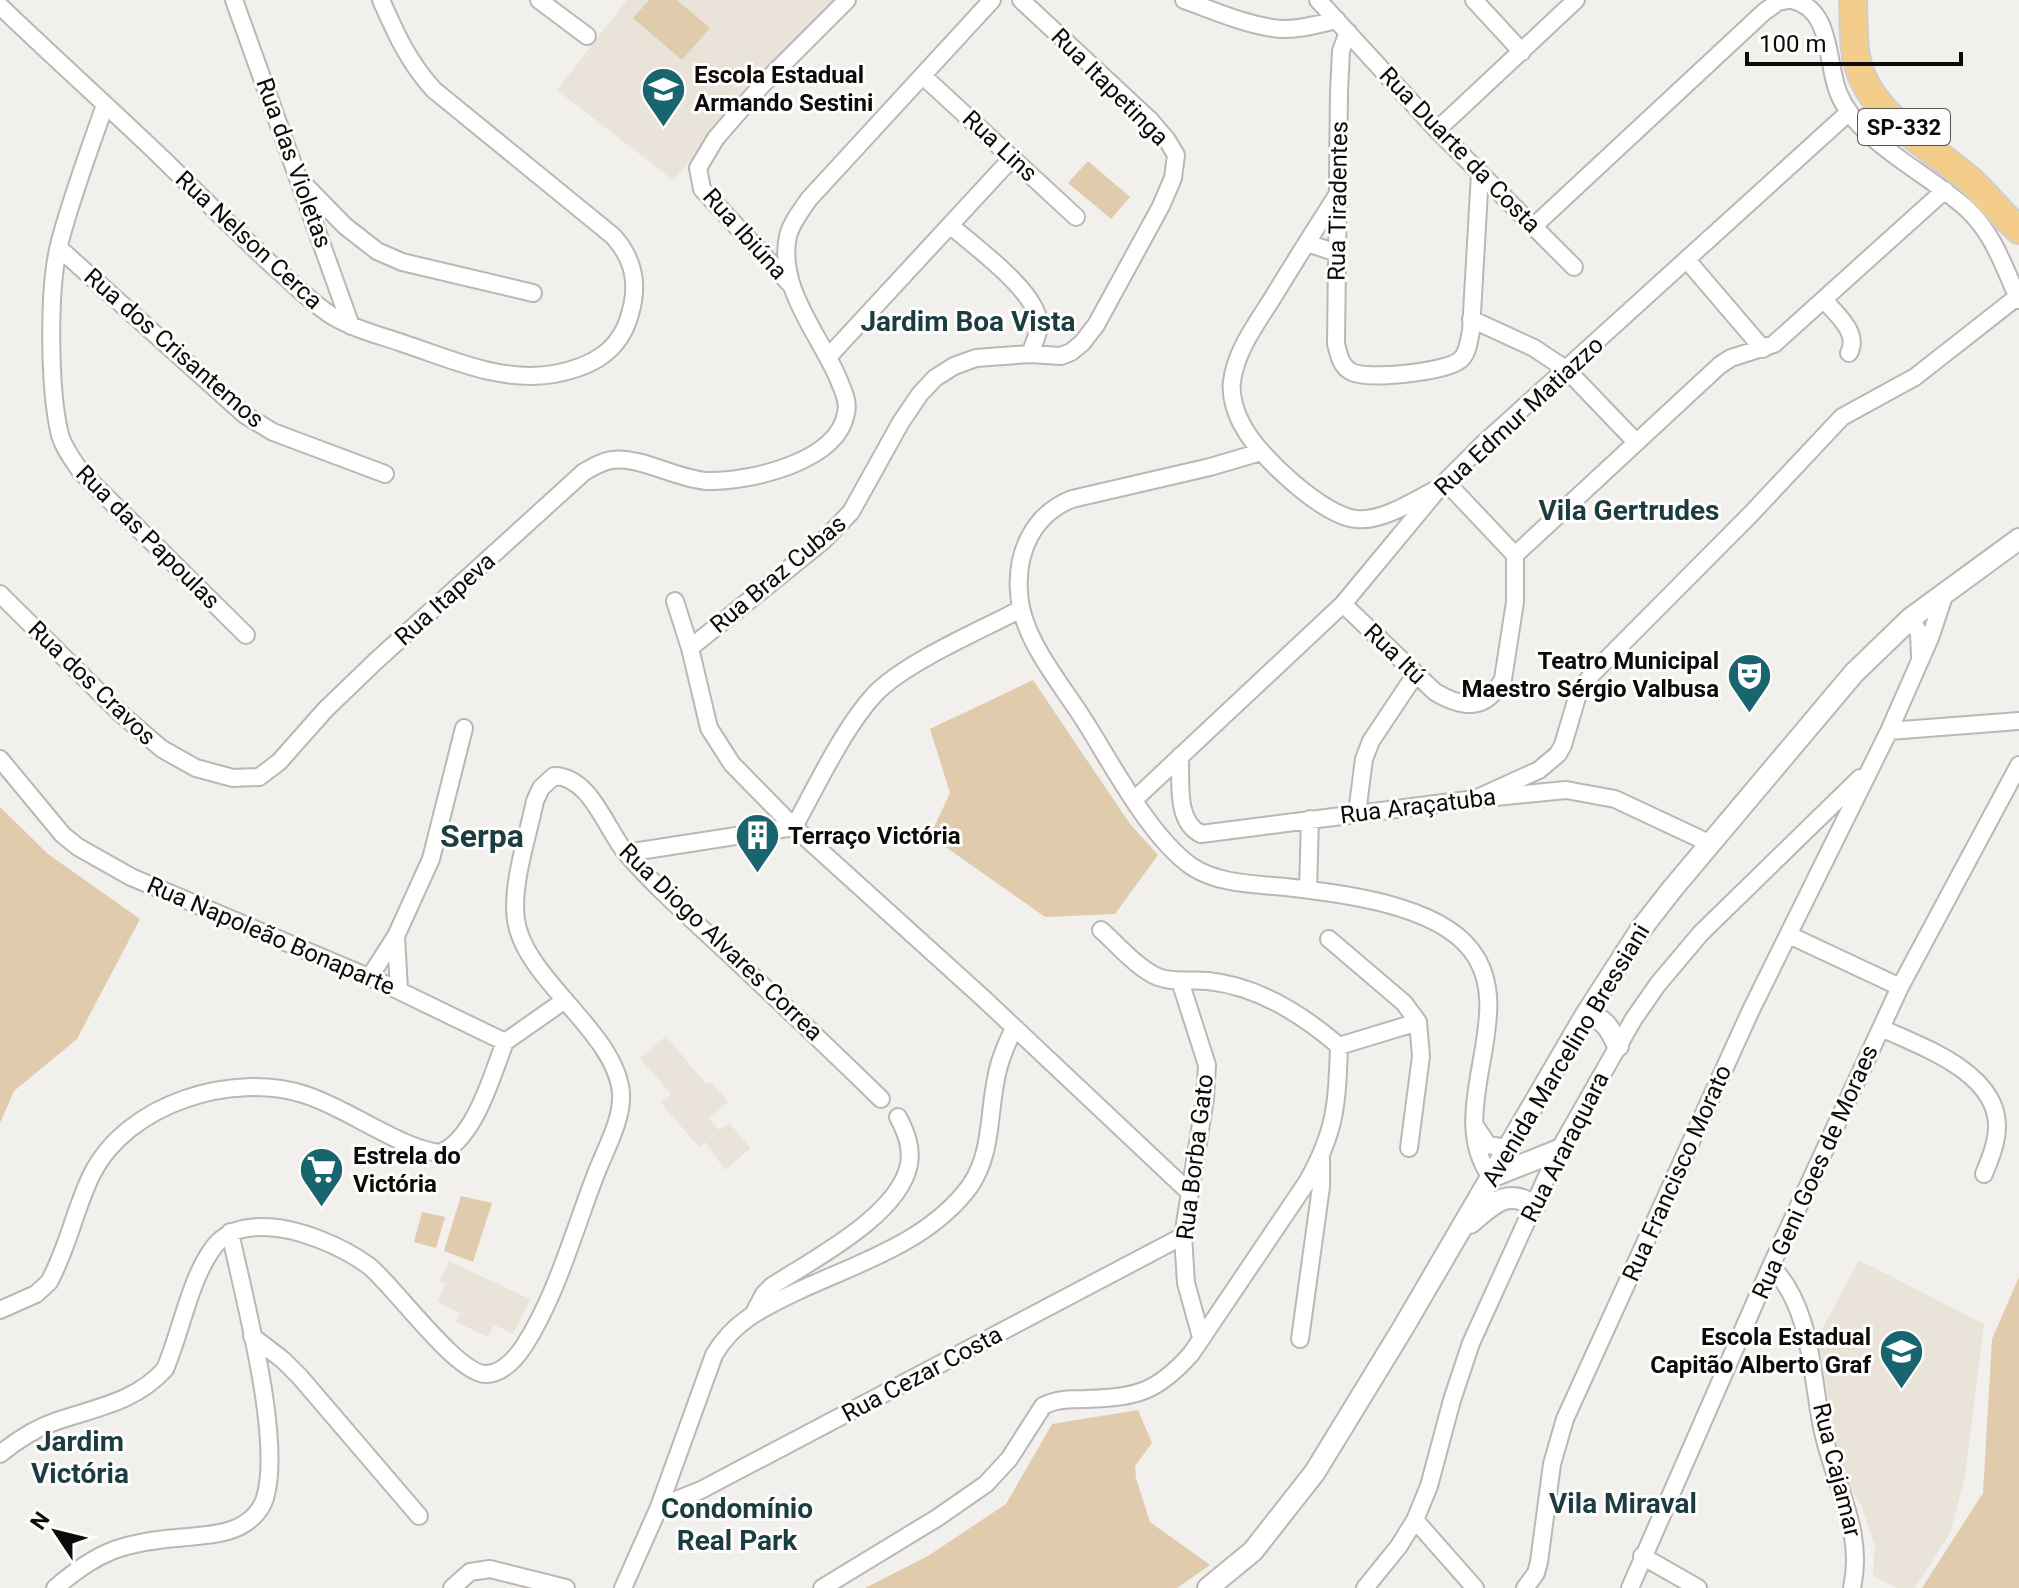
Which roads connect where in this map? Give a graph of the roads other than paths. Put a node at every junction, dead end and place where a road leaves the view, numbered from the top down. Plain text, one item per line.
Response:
1 (234, 0) edge
2 (381, 0) edge
3 (539, 0) edge
4 (847, 0) edge
5 (992, 0) edge
6 (1021, 0) edge
7 (1184, 0) edge
8 (1318, 0) edge
9 (1474, 0) edge
10 (1576, 0) edge
11 (1853, 0) edge
12 (1794, 1) edge
13 (0, 6) edge
14 (1758, 6) edge
15 (1342, 26) junction
16 (587, 36) dead end
17 (1522, 52) junction
18 (923, 76) junction
19 (105, 105) junction
20 (1848, 113) junction
21 (1437, 130) junction
22 (1012, 158) junction
23 (1480, 173) junction
24 (301, 181) junction
25 (1945, 190) junction
26 (1338, 194) junction
27 (1076, 217) dead end
28 (951, 226) junction
29 (1534, 226) junction
30 (2016, 232) edge
31 (1307, 243) junction
32 (59, 248) junction
33 (1337, 253) junction
34 (1687, 260) junction
35 (1574, 267) dead end
36 (791, 285) junction
37 (533, 293) dead end
38 (2018, 299) edge
39 (1824, 300) junction
40 (1471, 319) junction
41 (351, 326) junction
42 (1763, 349) junction
43 (1849, 353) dead end
44 (1030, 354) junction
45 (829, 356) junction
46 (1567, 370) junction
47 (1636, 442) junction
48 (1261, 452) junction
49 (385, 474) dead end
50 (1443, 484) junction
51 (2019, 539) edge
52 (1515, 555) junction
53 (1946, 590) junction
54 (0, 594) edge
55 (675, 601) dead end
56 (1343, 604) junction
57 (1019, 610) junction
58 (1911, 618) junction
59 (246, 635) dead end
60 (690, 648) junction
61 (1920, 658) junction
62 (1415, 675) junction
63 (2019, 721) edge
64 (464, 728) dead end
65 (1889, 731) junction
66 (1180, 756) junction
67 (0, 759) edge
68 (279, 762) joint
69 (2019, 765) edge
70 (1867, 771) junction
71 (1135, 799) junction
72 (1475, 799) junction
73 (1357, 813) junction
74 (1310, 819) junction
75 (794, 827) junction
76 (1711, 844) junction
77 (626, 853) junction
78 (1308, 890) junction
79 (1101, 930) dead end
80 (1789, 935) junction
81 (396, 936) junction
82 (1329, 939) dead end
83 (369, 978) junction
84 (1180, 981) junction
85 (1900, 987) junction
86 (399, 990) junction
87 (565, 1000) junction
88 (1585, 1016) junction
89 (1418, 1022) junction
90 (1014, 1028) junction
91 (1881, 1028) junction
92 (505, 1042) junction
93 (1339, 1046) junction
94 (1618, 1046) junction
95 (881, 1099) dead end
96 (898, 1117) dead end
97 (1474, 1122) junction
98 (1409, 1148) dead end
99 (1507, 1148) junction
100 (1559, 1150) junction
101 (1321, 1157) junction
102 (1984, 1174) dead end
103 (1491, 1177) junction
104 (1189, 1192) junction
105 (1534, 1206) junction
106 (230, 1232) junction
107 (1457, 1233) junction
108 (1183, 1236) junction
109 (1771, 1266) junction
110 (0, 1310) edge
111 (755, 1311) junction
112 (252, 1336) junction
113 (1201, 1337) junction
114 (1300, 1339) dead end
115 (0, 1454) edge
116 (659, 1507) junction
117 (419, 1516) dead end
118 (1415, 1520) junction
119 (1642, 1556) junction
120 (55, 1588) edge
121 (452, 1588) edge
122 (566, 1588) edge
123 (623, 1588) edge
124 (822, 1588) edge
125 (1208, 1588) edge
126 (1365, 1588) edge
127 (1475, 1588) edge
128 (1525, 1588) edge
129 (1630, 1588) edge
130 (1698, 1588) edge
131 (1852, 1588) edge

1 - 24 street, Rua das Violetas
2 - 41 street, Rua Nelson Cerca
3 - 16 street
4 - 36 street, Rua Ibiúna
5 - 18 street
6 - 44 street, Rua Itapetinga
7 - 15 street
8 - 15 street, Rua Duarte da Costa
9 - 17 street
10 - 17 street
11 - 30 main road, SP-332
12 - 14 street
12 - 20 street
13 - 19 street, Rua Nelson Cerca
14 - 29 street
15 - 21 street, Rua Duarte da Costa
15 - 26 street, Rua Tiradentes
17 - 21 street
18 - 22 street, Rua Lins
18 - 36 street
19 - 32 street, Rua das Papoulas
19 - 41 street, Rua Nelson Cerca
20 - 25 street
20 - 34 street, Rua Edmur Matiazzo
21 - 23 street, Rua Duarte da Costa
22 - 27 street, Rua Lins
22 - 28 street
23 - 29 street, Rua Duarte da Costa
23 - 40 street
24 - 37 street
24 - 41 street, Rua das Violetas
25 - 38 street
25 - 39 street
26 - 31 street
26 - 33 street, Rua Tiradentes
28 - 44 street
28 - 45 street
29 - 35 street, Rua Duarte da Costa
31 - 33 street
31 - 48 street
32 - 49 street, Rua dos Crisantemos
32 - 59 street, Rua das Papoulas
33 - 40 street, Rua Tiradentes
34 - 42 street
34 - 46 street, Rua Edmur Matiazzo
36 - 45 street
38 - 72 street
39 - 42 street
39 - 43 street
40 - 46 street
42 - 47 street
44 - 60 street, Rua Braz Cubas
45 - 68 street, Rua Itapeva
46 - 47 street
46 - 50 street, Rua Edmur Matiazzo
47 - 52 street
48 - 50 street
48 - 57 street
50 - 52 street
50 - 56 street, Rua Edmur Matiazzo
51 - 53 street, Avenida Marcelino Bressiani
52 - 62 street, Rua Itú
53 - 58 street, Avenida Marcelino Bressiani
53 - 61 street
54 - 68 street, Rua dos Cravos
55 - 60 street
56 - 62 street, Rua Itú
56 - 66 street, Rua Edmur Matiazzo
57 - 71 street
57 - 75 street
58 - 61 street
58 - 76 street, Avenida Marcelino Bressiani
60 - 75 street
61 - 65 street
62 - 73 street
63 - 65 street
64 - 81 street
65 - 70 street
66 - 71 street, Rua Edmur Matiazzo
66 - 74 street, Rua Araçatuba
67 - 83 street, Rua Napoleão Bonaparte
69 - 85 street, Rua Geni Goes de Moraes
70 - 80 street, Rua Francisco Morato
70 - 94 street, Rua Araraquara
71 - 78 street
72 - 73 street, Rua Araçatuba
72 - 76 street, Rua Araçatuba
73 - 74 street, Rua Araçatuba
74 - 78 street
75 - 77 street
75 - 90 street
76 - 88 street, Avenida Marcelino Bressiani
77 - 87 street, Rua Diogo Alvares Correa
77 - 95 street, Rua Diogo Alvares Correa
78 - 97 street
79 - 84 street
80 - 85 street
80 - 128 street, Rua Francisco Morato
81 - 83 street
81 - 86 street
82 - 89 street
83 - 86 street, Rua Napoleão Bonaparte
84 - 93 street
84 - 104 street, Rua Borba Gato
85 - 91 street, Rua Geni Goes de Moraes
86 - 92 street, Rua Napoleão Bonaparte
87 - 92 street
87 - 106 street
88 - 94 street
88 - 99 street, Avenida Marcelino Bressiani
89 - 93 street
89 - 98 street
90 - 104 street
90 - 111 street
91 - 102 street
91 - 109 street, Rua Geni Goes de Moraes
92 - 110 street
93 - 101 street
94 - 100 street, Rua Araraquara
96 - 111 street
97 - 99 street
97 - 103 street
99 - 103 street, Avenida Marcelino Bressiani
100 - 103 street
100 - 105 street, Rua Araraquara
101 - 113 street
101 - 114 street
103 - 107 street, Avenida Marcelino Bressiani
104 - 108 street, Rua Borba Gato
105 - 107 street
105 - 118 street, Rua Araraquara
106 - 112 street
106 - 115 street
107 - 125 street, Avenida Marcelino Bressiani
108 - 113 street, Rua Borba Gato
108 - 116 street, Rua Cezar Costa
109 - 119 street, Rua Geni Goes de Moraes
109 - 131 street, Rua Cajamar
111 - 116 street
112 - 117 street
112 - 120 street
113 - 124 street
116 - 123 street
118 - 126 street, Rua Araraquara
118 - 127 street
119 - 129 street, Rua Geni Goes de Moraes
119 - 130 street
121 - 122 street

